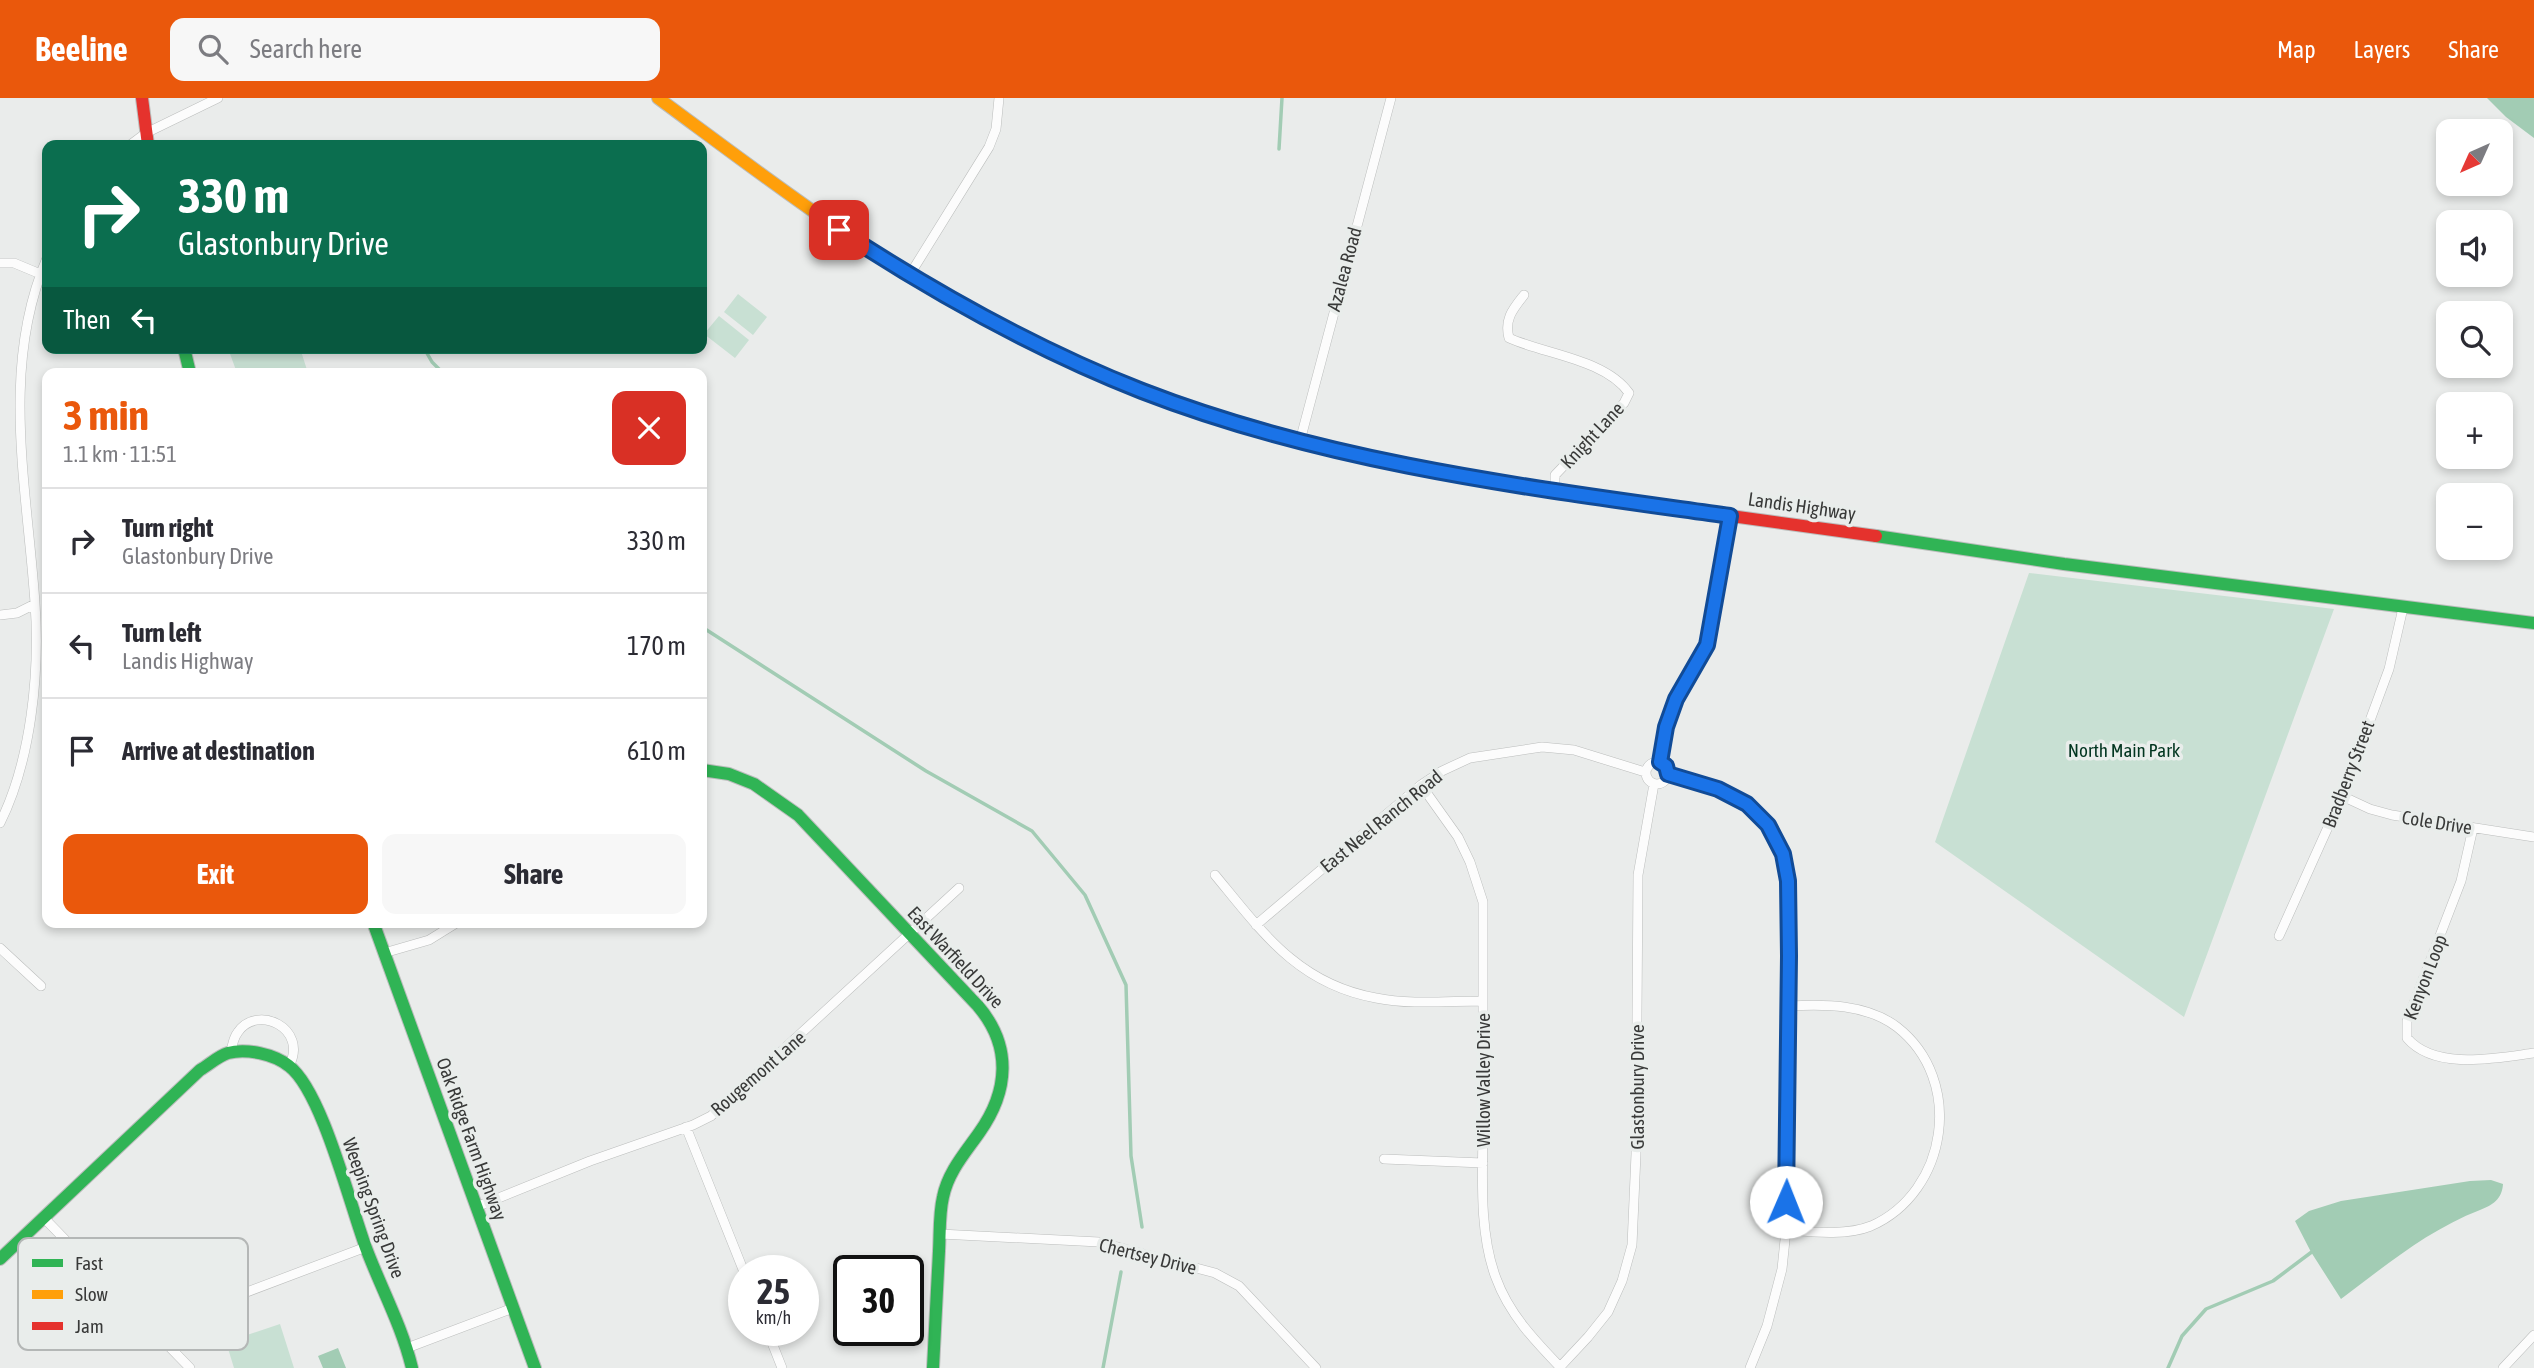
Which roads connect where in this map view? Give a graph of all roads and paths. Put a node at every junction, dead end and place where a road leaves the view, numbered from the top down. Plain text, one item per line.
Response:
1 (142, 98) edge
2 (218, 98) edge
3 (658, 98) edge
4 (999, 98) edge
5 (1391, 98) edge
6 (147, 139) edge
7 (0, 263) edge
8 (42, 266) edge
9 (38, 273) junction
10 (909, 276) junction
11 (1524, 295) dead end
12 (1300, 441) junction
13 (1555, 492) junction
14 (1730, 516) junction
15 (35, 604) junction
16 (2403, 608) junction
17 (0, 615) edge
18 (2534, 623) edge
19 (1660, 762) junction
20 (707, 772) edge
21 (1645, 772) junction
22 (1668, 774) junction
23 (1654, 784) junction
24 (1421, 785) junction
25 (2342, 796) junction
26 (0, 823) edge
27 (2473, 828) junction
28 (2534, 837) edge
29 (1214, 875) dead end
30 (959, 888) dead end
31 (1256, 925) junction
32 (375, 928) edge
33 (448, 928) edge
34 (909, 934) junction
35 (2278, 936) dead end
36 (0, 948) edge
37 (384, 953) junction
38 (41, 986) dead end
39 (1483, 1001) junction
40 (1789, 1006) junction
41 (231, 1053) junction
42 (2534, 1053) edge
43 (289, 1066) junction
44 (686, 1127) junction
45 (1384, 1159) dead end
46 (1483, 1163) junction
47 (476, 1207) junction
48 (43, 1217) junction
49 (1786, 1230) junction
50 (940, 1234) junction
51 (22, 1238) edge
52 (64, 1238) edge
53 (18, 1241) edge
54 (366, 1247) junction
55 (737, 1255) edge
56 (0, 1259) edge
57 (248, 1292) edge
58 (513, 1308) junction
59 (2534, 1335) edge
60 (773, 1346) edge
61 (407, 1348) junction
62 (175, 1350) edge
63 (190, 1368) edge
64 (412, 1368) edge
65 (535, 1368) edge
66 (782, 1368) edge
67 (933, 1368) edge
68 (1316, 1368) edge
69 (1560, 1368) edge
70 (1750, 1368) edge
71 (2503, 1368) edge

1 - 6 main road
2 - 6 street
3 - 10 main road, Landis Highway
4 - 10 street
5 - 12 street, Azalea Road
7 - 9 street
8 - 9 street
9 - 15 street
10 - 12 main road, Landis Highway
11 - 13 street, Knight Lane
12 - 13 main road, Landis Highway
13 - 14 main road, Landis Highway
14 - 16 main road, Landis Highway
14 - 19 street
15 - 17 street
15 - 26 street
16 - 18 main road, Landis Highway
16 - 25 street, Bradberry Street
19 - 21 street
19 - 22 street
20 - 34 main road, East Warfield Drive
21 - 23 street
21 - 24 street, East Neel Ranch Road
22 - 23 street
22 - 40 street
23 - 69 street, Glastonbury Drive
24 - 31 street, East Neel Ranch Road
24 - 39 street, Willow Valley Drive
25 - 27 street, Cole Drive
25 - 35 street, Bradberry Street
27 - 28 street, Cole Drive
27 - 42 street, Kenyon Loop
29 - 31 street
30 - 34 street, Rougemont Lane
31 - 39 street
32 - 37 main road, Oak Ridge Farm Highway
33 - 37 street
34 - 44 street, Rougemont Lane
34 - 50 main road, East Warfield Drive
36 - 38 street
37 - 47 main road, Oak Ridge Farm Highway
39 - 46 street, Willow Valley Drive
40 - 49 street
40 - 49 street
41 - 43 main road
41 - 43 street
41 - 48 main road
43 - 54 main road, Weeping Spring Drive
44 - 47 street, Rougemont Lane
44 - 55 street
45 - 46 street
46 - 69 street, Willow Valley Drive
47 - 58 main road, Oak Ridge Farm Highway
48 - 51 main road
48 - 52 street
49 - 70 street
50 - 67 main road, East Warfield Drive
50 - 68 street, Chertsey Drive
53 - 56 main road
54 - 57 street
54 - 61 main road, Weeping Spring Drive
58 - 61 street
58 - 65 main road, Oak Ridge Farm Highway
59 - 71 street
60 - 66 street
61 - 64 main road, Weeping Spring Drive
62 - 63 street

